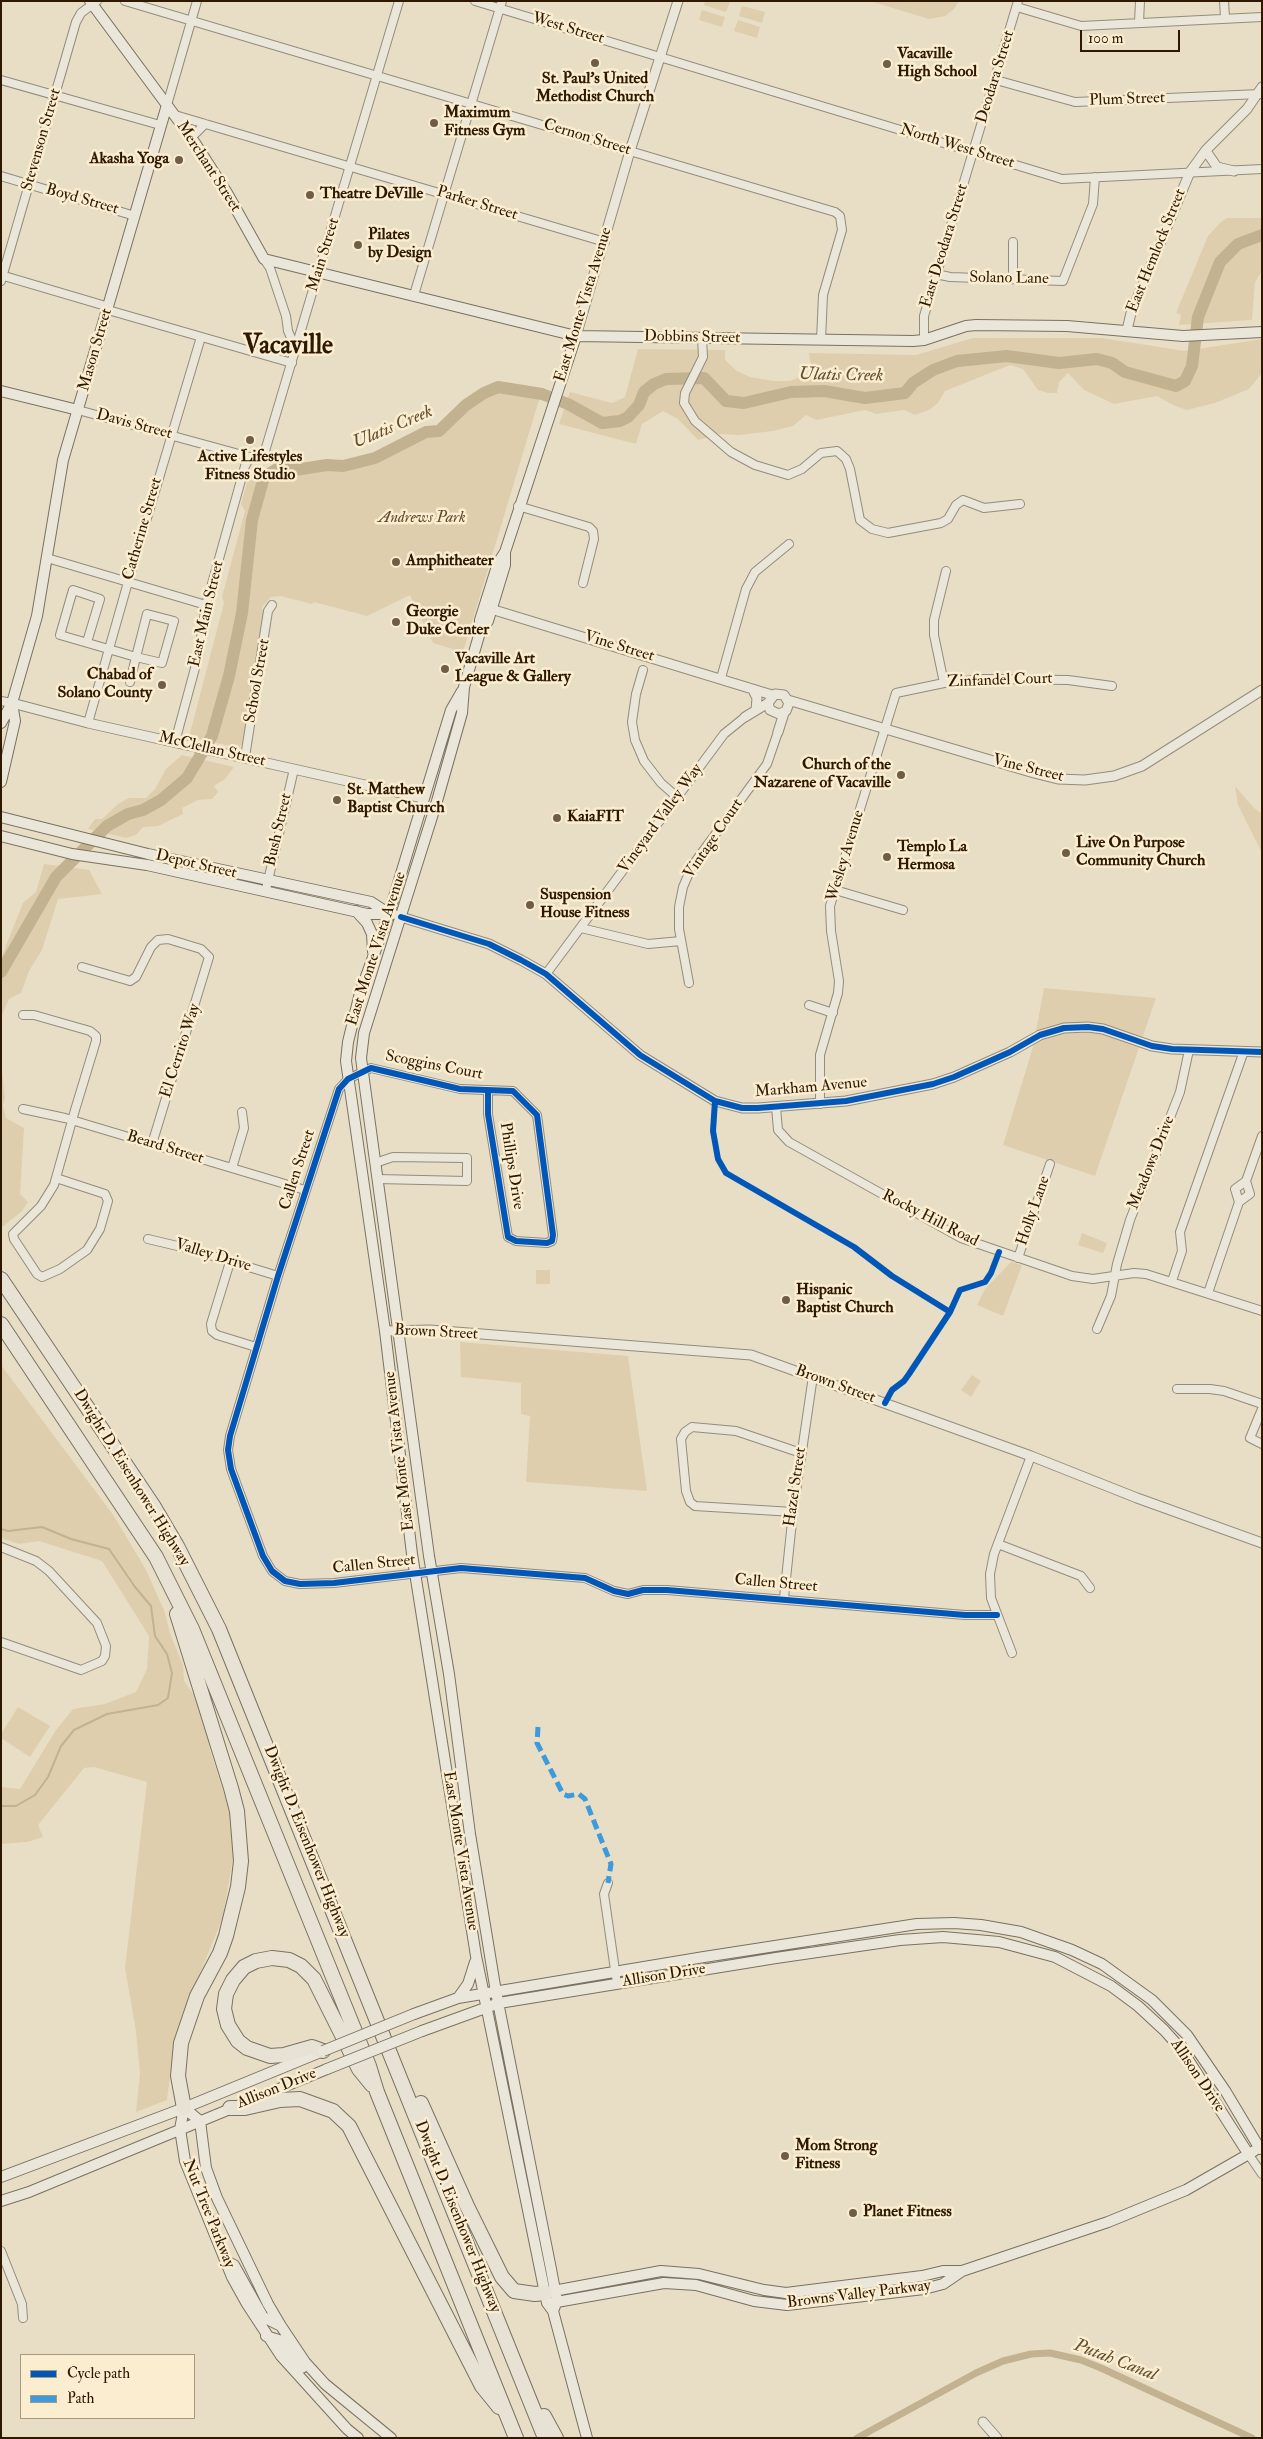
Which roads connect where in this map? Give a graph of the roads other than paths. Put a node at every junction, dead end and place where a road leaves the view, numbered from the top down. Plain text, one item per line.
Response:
1 (125, 1) edge
2 (196, 1) edge
3 (399, 1) edge
4 (476, 1) edge
5 (678, 1) edge
6 (1140, 1) edge
7 (1224, 1) edge
8 (93, 2) edge
9 (1017, 4) edge
10 (501, 5) edge
11 (1262, 17) edge
12 (1226, 18) junction
13 (191, 21) junction
14 (1139, 23) junction
15 (660, 58) junction
16 (376, 76) junction
17 (1, 80) edge
18 (996, 80) junction
19 (1261, 91) edge
20 (54, 95) junction
21 (471, 104) junction
22 (167, 105) junction
23 (177, 119) junction
24 (205, 124) junction
25 (160, 126) junction
26 (191, 138) junction
27 (157, 141) junction
28 (630, 151) junction
29 (1206, 151) junction
30 (973, 152) junction
31 (350, 167) junction
32 (1262, 169) edge
33 (1234, 171) junction
34 (1190, 172) junction
35 (1, 176) edge
36 (1095, 177) junction
37 (29, 185) junction
38 (444, 194) junction
39 (135, 216) junction
40 (604, 242) junction
41 (1013, 242) dead end
42 (264, 259) junction
43 (319, 272) junction
44 (936, 274) junction
45 (2, 277) edge
46 (1013, 279) junction
47 (414, 295) junction
48 (108, 308) junction
49 (1127, 330) junction
50 (1262, 332) edge
51 (576, 336) junction
52 (201, 337) junction
53 (702, 338) junction
54 (821, 340) junction
55 (924, 340) junction
56 (296, 349) junction
57 (292, 363) junction
58 (1, 391) edge
59 (78, 410) junction
60 (172, 434) junction
61 (250, 457) junction
62 (1020, 504) dead end
63 (518, 506) junction
64 (789, 544) dead end
65 (505, 552) junction
66 (47, 558) junction
67 (946, 572) dead end
68 (128, 582) junction
69 (583, 583) dead end
70 (206, 605) junction
71 (272, 605) dead end
72 (491, 609) junction
73 (480, 632) junction
74 (87, 642) junction
75 (109, 649) junction
76 (136, 657) junction
77 (643, 670) dead end
78 (721, 678) junction
79 (130, 682) dead end
80 (944, 683) junction
81 (1112, 686) dead end
82 (464, 688) junction
83 (750, 689) junction
84 (1262, 690) edge
85 (6, 702) edge
86 (777, 706) junction
87 (451, 710) junction
88 (756, 710) junction
89 (744, 717) junction
90 (1, 723) edge
91 (88, 723) junction
92 (884, 728) junction
93 (778, 732) joint
94 (175, 742) junction
95 (452, 747) junction
96 (245, 758) junction
97 (436, 759) junction
98 (294, 769) junction
99 (1, 782) edge
100 (677, 796) junction
101 (424, 798) junction
102 (437, 801) junction
103 (1, 817) edge
104 (1, 836) edge
105 (267, 886) junction
106 (835, 890) junction
107 (903, 910) dead end
108 (356, 911) junction
109 (389, 913) junction
110 (401, 917) junction
111 (581, 928) junction
112 (681, 941) junction
113 (374, 954) junction
114 (82, 967) dead end
115 (546, 974) junction
116 (690, 983) dead end
117 (809, 1005) dead end
118 (833, 1013) junction
119 (23, 1015) dead end
120 (1189, 1050) junction
121 (1244, 1051) junction
122 (1262, 1052) edge
123 (362, 1071) junction
124 (348, 1079) junction
125 (488, 1090) junction
126 (820, 1104) junction
127 (776, 1107) junction
128 (23, 1109) dead end
129 (242, 1112) dead end
130 (72, 1120) junction
131 (1262, 1136) edge
132 (152, 1144) junction
133 (375, 1163) junction
134 (1050, 1164) dead end
135 (232, 1168) junction
136 (56, 1178) junction
137 (377, 1179) junction
138 (1246, 1181) junction
139 (305, 1190) junction
140 (1239, 1202) junction
141 (148, 1239) dead end
142 (516, 1242) joint
143 (1018, 1258) junction
144 (230, 1262) junction
145 (278, 1276) junction
146 (1114, 1276) junction
147 (1, 1279) edge
148 (1172, 1281) junction
149 (1208, 1293) junction
150 (1262, 1311) edge
151 (1, 1324) edge
152 (1097, 1329) dead end
153 (399, 1330) junction
154 (385, 1331) junction
155 (256, 1347) junction
156 (813, 1376) junction
157 (1178, 1388) dead end
158 (1262, 1404) edge
159 (1262, 1409) edge
160 (1262, 1444) edge
161 (801, 1453) junction
162 (1031, 1456) junction
163 (793, 1512) junction
164 (1262, 1543) edge
165 (998, 1544) junction
166 (1, 1547) edge
167 (416, 1573) junction
168 (432, 1573) junction
169 (168, 1582) junction
170 (1090, 1588) dead end
171 (784, 1598) junction
172 (997, 1615) junction
173 (1, 1642) edge
174 (1012, 1653) dead end
175 (608, 1883) dead end
176 (476, 1956) junction
177 (615, 1972) junction
178 (617, 1984) junction
179 (496, 1992) junction
180 (483, 1993) junction
181 (458, 1998) junction
182 (499, 2003) junction
183 (486, 2009) junction
184 (323, 2051) junction
185 (401, 2079) junction
186 (377, 2092) junction
187 (184, 2108) junction
188 (230, 2108) junction
189 (510, 2119) junction
190 (200, 2121) junction
191 (180, 2128) junction
192 (1261, 2149) edge
193 (1249, 2155) junction
194 (531, 2159) junction
195 (518, 2161) junction
196 (1262, 2174) edge
197 (1, 2178) edge
198 (1, 2201) edge
199 (541, 2212) junction
200 (1, 2251) edge
201 (225, 2260) junction
202 (962, 2271) junction
203 (926, 2275) junction
204 (873, 2282) junction
205 (749, 2287) junction
206 (708, 2288) junction
207 (821, 2290) junction
208 (886, 2294) junction
209 (551, 2300) junction
210 (826, 2300) junction
211 (775, 2304) junction
212 (23, 2318) dead end
213 (281, 2326) junction
214 (266, 2336) junction
215 (325, 2384) junction
216 (524, 2386) junction
217 (508, 2418) junction
218 (983, 2422) dead end
219 (358, 2438) edge
220 (391, 2438) edge
221 (516, 2438) edge
222 (545, 2438) edge
223 (556, 2438) edge
224 (586, 2438) edge
225 (997, 2438) edge

1 - 13 street, Cernon Street
2 - 13 street, Mason Street
3 - 16 street, Main Street
4 - 10 street, West Street
5 - 15 street, East Monte Vista Avenue
6 - 14 street
7 - 12 street
8 - 20 street, Stevenson Street
8 - 22 main road, Merchant Street
9 - 14 street
9 - 18 street, Deodara Street
10 - 15 street, West Street
10 - 21 street
11 - 12 street
12 - 14 street
13 - 16 street, Cernon Street
13 - 22 street, Mason Street
15 - 28 street, East Monte Vista Avenue
15 - 30 street, North West Street
16 - 21 street, Cernon Street
16 - 31 street, Main Street
17 - 20 street
18 - 19 street, Plum Street
18 - 30 street, Deodara Street
19 - 29 street, East Hemlock Street
20 - 25 street
20 - 37 street, Stevenson Street
21 - 28 street, Cernon Street
21 - 38 street
22 - 23 main road, Merchant Street
22 - 25 main road, Mason Street
23 - 24 street, Parker Street
23 - 26 main road, Merchant Street
23 - 27 main road
24 - 26 street
24 - 31 street, Parker Street
25 - 27 main road, Mason Street
26 - 42 main road, Merchant Street
27 - 39 main road, Mason Street
28 - 40 street, East Monte Vista Avenue
28 - 54 street, Cernon Street
29 - 33 street
29 - 34 street, East Hemlock Street
30 - 36 street, North West Street
30 - 44 street, East Deodara Street
31 - 38 street, Parker Street
31 - 43 street, Main Street
32 - 33 street, North West Street
33 - 34 street, North West Street
34 - 36 street, North West Street
34 - 49 street, East Hemlock Street
35 - 37 street, Boyd Street
36 - 46 street, Solano Lane
37 - 39 street, Boyd Street
37 - 45 street, Stevenson Street
38 - 40 street, Parker Street
38 - 47 street
39 - 48 main road, Mason Street
40 - 51 street, East Monte Vista Avenue
41 - 46 street
42 - 43 main road, Dobbins Street
42 - 56 street, Merchant Street
43 - 47 main road, Dobbins Street
43 - 56 street, Main Street
44 - 46 street, Solano Lane
44 - 55 street, East Deodara Street
45 - 48 street
47 - 51 main road, Dobbins Street
48 - 52 street
48 - 59 main road, Mason Street
49 - 50 main road, Dobbins Street
49 - 55 main road, Dobbins Street
51 - 53 main road, Dobbins Street
51 - 63 main road, East Monte Vista Avenue
52 - 57 street
52 - 60 street, Catherine Street
53 - 54 main road, Dobbins Street
53 - 62 street
54 - 55 main road, Dobbins Street
56 - 57 street, Main Street
57 - 61 street, Main Street
58 - 59 main road, Davis Street
59 - 60 street, Davis Street
59 - 66 main road, Mason Street
60 - 61 street, Davis Street
60 - 68 street, Catherine Street
61 - 70 street, East Main Street
63 - 65 main road, East Monte Vista Avenue
63 - 69 street
64 - 78 street
65 - 72 main road, East Monte Vista Avenue
65 - 73 main road, East Monte Vista Avenue
66 - 68 street
66 - 85 main road, Mason Street
67 - 80 street
68 - 70 street
68 - 75 street, Catherine Street
70 - 94 street, East Main Street
71 - 96 street, School Street
72 - 73 main road, East Monte Vista Avenue
72 - 78 street, Vine Street
73 - 82 main road, East Monte Vista Avenue
74 - 74 street
74 - 75 street
75 - 76 street
75 - 91 street, Catherine Street
76 - 76 street
76 - 79 street
77 - 100 street
78 - 83 street, Vine Street
80 - 81 street, Zinfandel Court
80 - 92 street, Zinfandel Court
82 - 87 main road, East Monte Vista Avenue
82 - 95 main road, East Monte Vista Avenue
83 - 86 street, Vine Street
83 - 88 street
84 - 92 street, Vine Street
85 - 90 main road, Mason Street
85 - 91 street, McClellan Street
85 - 99 main road, Mason Street
86 - 88 street
86 - 89 street
86 - 92 street, Vine Street
86 - 93 street
87 - 95 main road
87 - 97 main road, East Monte Vista Avenue
88 - 89 street
89 - 100 street, Vineyard Valley Way
91 - 94 street, McClellan Street
92 - 106 street, Wesley Avenue
93 - 112 street, Vintage Court
94 - 96 street, McClellan Street
95 - 102 main road, East Monte Vista Avenue
96 - 98 street, McClellan Street
97 - 101 main road, East Monte Vista Avenue
97 - 102 main road
98 - 101 street, McClellan Street
98 - 105 street, Bush Street
100 - 111 street, Vineyard Valley Way
101 - 109 main road, East Monte Vista Avenue
102 - 110 main road, East Monte Vista Avenue
103 - 105 main road, Depot Street
104 - 105 main road, Depot Street
105 - 108 main road, Depot Street
105 - 109 main road, Depot Street
106 - 107 street
106 - 118 street, Wesley Avenue
108 - 109 main road, Depot Street
108 - 113 main road
109 - 110 main road, Depot Street
109 - 113 main road, East Monte Vista Avenue
110 - 115 street, Markham Avenue
110 - 123 main road, East Monte Vista Avenue
111 - 112 street
111 - 115 street, Vineyard Valley Way
112 - 116 street, Vintage Court
113 - 124 main road, East Monte Vista Avenue
114 - 132 street, El Cerrito Way
115 - 127 street, Markham Avenue
117 - 118 street
118 - 126 street, Wesley Avenue
119 - 130 street
120 - 121 street, Markham Avenue
120 - 126 street, Markham Avenue
120 - 146 street, Meadows Drive
121 - 122 street, Markham Avenue
121 - 148 street
123 - 124 street, Scoggins Court
123 - 125 street, Scoggins Court
123 - 133 main road, East Monte Vista Avenue
124 - 139 street, Callen Street
124 - 154 main road, East Monte Vista Avenue
125 - 142 street, Phillips Drive
125 - 142 street, Scoggins Court
126 - 127 street, Markham Avenue
127 - 143 street, Rocky Hill Road
128 - 130 street, Beard Street
129 - 135 street
130 - 132 street, Beard Street
130 - 136 street
131 - 138 street
132 - 135 street, Beard Street
133 - 137 main road, East Monte Vista Avenue
133 - 137 street
134 - 143 street, Holly Lane
135 - 139 street, Beard Street
136 - 136 street
137 - 153 main road, East Monte Vista Avenue
138 - 140 street
138 - 140 street
139 - 145 street, Callen Street
140 - 149 street
141 - 144 street, Valley Drive
143 - 146 street, Rocky Hill Road
144 - 145 street, Valley Drive
144 - 155 street
145 - 155 street, Callen Street
146 - 148 street, Rocky Hill Road
146 - 152 street, Meadows Drive
147 - 185 highway, Dwight D. Eisenhower Highway
148 - 149 street, Rocky Hill Road
149 - 150 street, Rocky Hill Road
151 - 169 highway, Dwight D. Eisenhower Highway
153 - 154 street, Brown Street
153 - 156 street, Brown Street
153 - 168 main road, East Monte Vista Avenue
154 - 167 main road, East Monte Vista Avenue
155 - 167 street, Callen Street
156 - 161 street, Hazel Street
156 - 162 street, Brown Street
157 - 158 street
159 - 160 street
161 - 163 street, Hazel Street
161 - 163 street
162 - 164 street, Brown Street
162 - 165 street
163 - 171 street, Hazel Street
165 - 170 street
165 - 172 street
166 - 173 street
167 - 168 street, Callen Street
167 - 176 main road, East Monte Vista Avenue
168 - 171 street, Callen Street
168 - 179 main road, East Monte Vista Avenue
169 - 186 highway, Dwight D. Eisenhower Highway
169 - 187 highway
171 - 172 street, Callen Street
172 - 174 street
175 - 177 street
176 - 180 main road, East Monte Vista Avenue
176 - 181 main road
177 - 178 street
177 - 179 main road, Allison Drive
177 - 192 main road, Allison Drive
178 - 182 main road, Allison Drive
178 - 193 main road, Allison Drive
179 - 180 main road, Allison Drive
179 - 182 main road, East Monte Vista Avenue
180 - 181 main road, Allison Drive
180 - 183 main road, East Monte Vista Avenue
181 - 184 main road, Allison Drive, bridge
182 - 183 main road, Allison Drive
182 - 194 main road, East Monte Vista Avenue
183 - 188 main road, Allison Drive, bridge
183 - 189 main road, East Monte Vista Avenue
184 - 186 highway
184 - 187 main road, Allison Drive
185 - 209 highway
185 - 216 highway, Dwight D. Eisenhower Highway
186 - 217 highway, Dwight D. Eisenhower Highway
187 - 190 main road
187 - 191 main road, Nut Tree Parkway
187 - 197 main road, Allison Drive
188 - 190 main road, Allison Drive
188 - 217 highway
189 - 194 main road
189 - 195 main road, East Monte Vista Avenue
190 - 191 main road, Allison Drive
190 - 213 main road, Nut Tree Parkway
191 - 198 main road, Allison Drive
191 - 201 main road, Nut Tree Parkway
192 - 193 main road, Browns Valley Parkway
193 - 196 street, Allison Drive
193 - 202 main road, Browns Valley Parkway
194 - 199 main road, East Monte Vista Avenue
195 - 199 main road
195 - 209 main road, East Monte Vista Avenue
199 - 209 main road, East Monte Vista Avenue
200 - 212 street
201 - 213 main road
201 - 214 main road, Nut Tree Parkway
202 - 203 main road, Browns Valley Parkway
202 - 208 main road, Browns Valley Parkway
203 - 204 main road, Browns Valley Parkway
203 - 208 main road
204 - 207 main road, Browns Valley Parkway
204 - 210 main road
205 - 206 main road
205 - 207 main road, Browns Valley Parkway
205 - 209 main road, Browns Valley Parkway
206 - 209 main road, Browns Valley Parkway
206 - 211 main road, Browns Valley Parkway
207 - 210 main road
207 - 211 main road
208 - 210 main road, Browns Valley Parkway
209 - 224 main road, East Monte Vista Avenue
210 - 211 main road, Browns Valley Parkway
213 - 215 main road, Nut Tree Parkway
214 - 215 main road
214 - 219 main road, Nut Tree Parkway
215 - 220 main road, Nut Tree Parkway
216 - 222 highway, Dwight D. Eisenhower Highway
216 - 223 highway
217 - 221 highway, Dwight D. Eisenhower Highway
218 - 225 street

